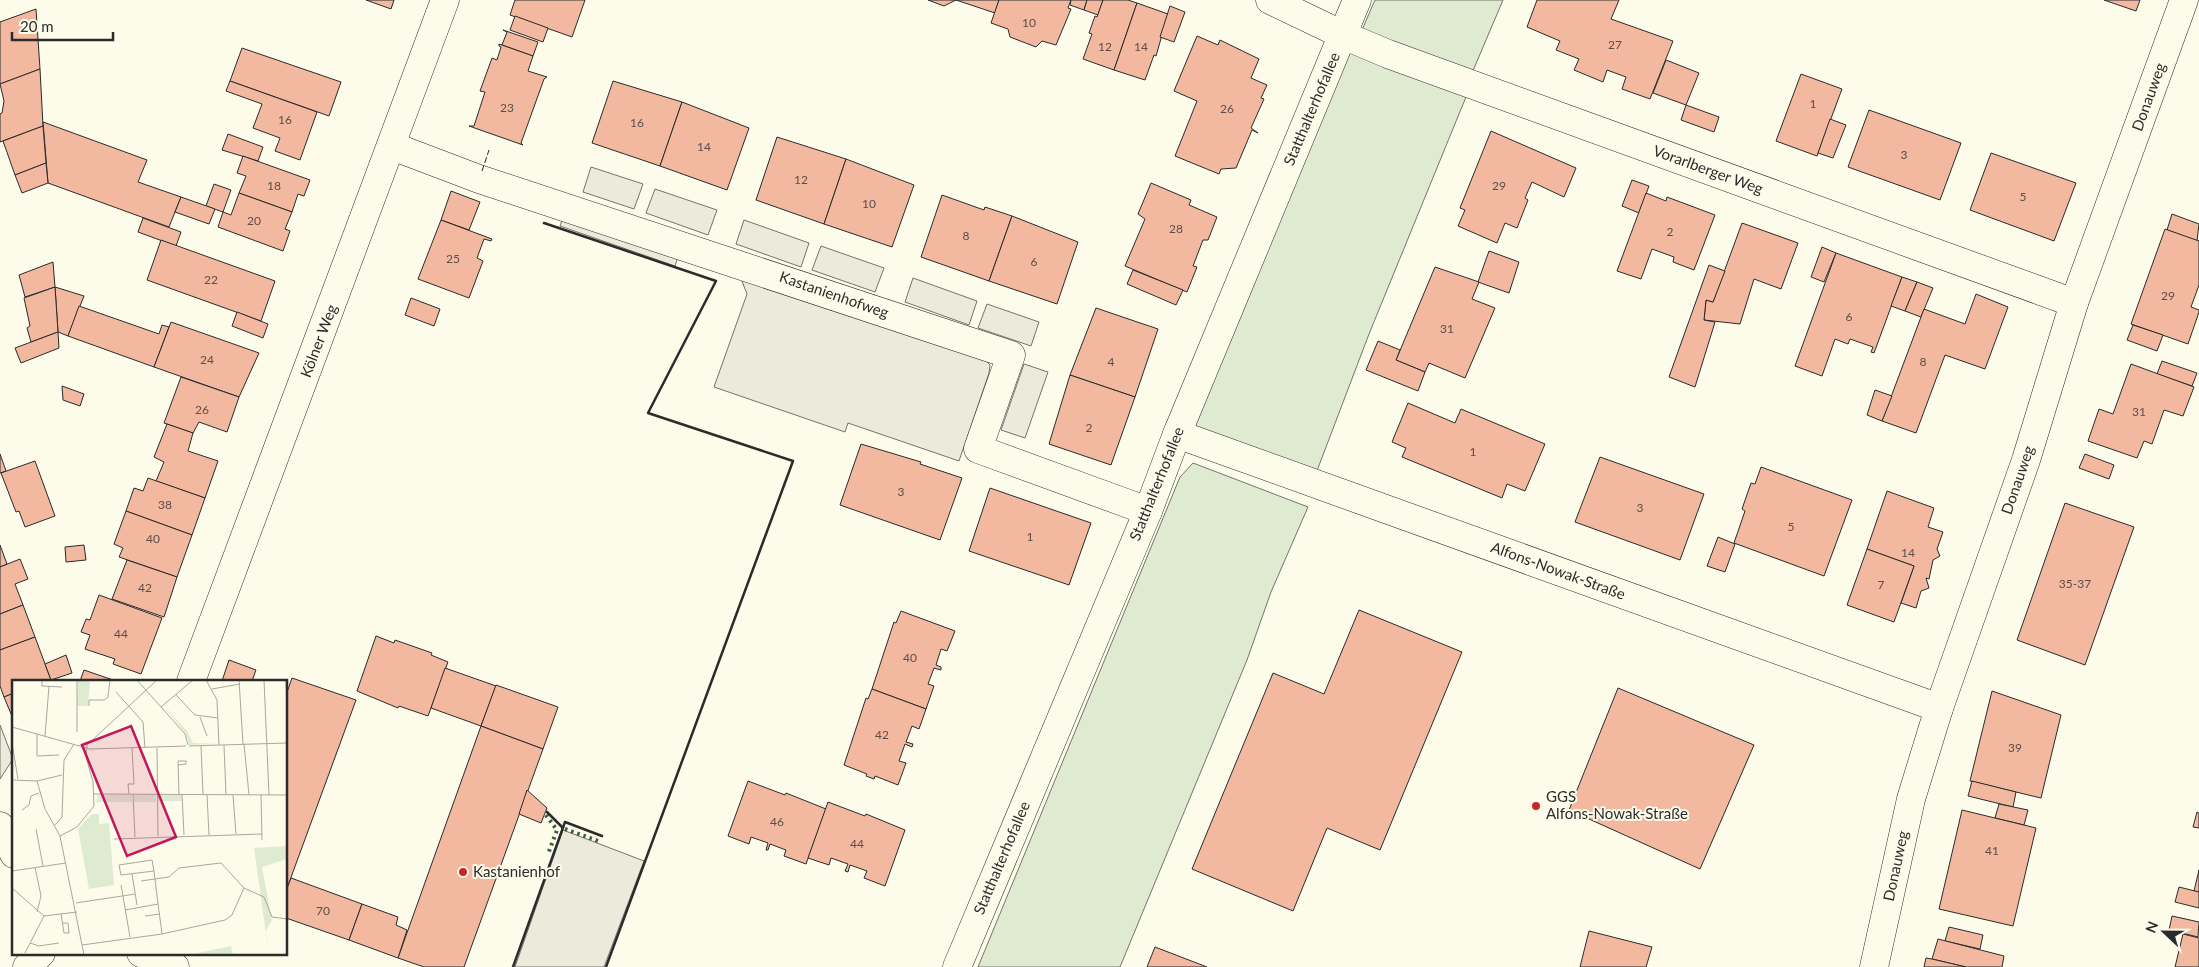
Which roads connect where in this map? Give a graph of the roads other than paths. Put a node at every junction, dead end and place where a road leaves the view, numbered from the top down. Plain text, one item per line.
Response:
1 (445, 0) edge
2 (1270, 0) edge
3 (1357, 0) edge
4 (2184, 0) edge
5 (1343, 35) junction
6 (392, 146) junction
7 (2074, 303) junction
8 (1177, 434) junction
9 (1148, 511) junction
10 (192, 680) edge
11 (1939, 708) junction
12 (0, 826) edge
13 (12, 850) edge
14 (40, 954) edge
15 (143, 954) edge
16 (27, 967) edge
17 (175, 967) edge
18 (956, 967) edge
19 (1874, 967) edge

1 - 6 street, Kölner Weg
2 - 5 street, Vorarlberger Weg
3 - 5 street, Statthalterhofallee
4 - 7 street, Donauweg
5 - 7 street, Vorarlberger Weg
5 - 8 street, Statthalterhofallee
6 - 9 street, Kastanienhofweg
6 - 10 street, Kölner Weg
7 - 11 street, Donauweg
8 - 9 street, Statthalterhofallee
8 - 11 street, Alfons-Nowak-Straße
9 - 18 street, Statthalterhofallee
11 - 19 street, Donauweg
12 - 13 street
14 - 16 street
15 - 17 street

